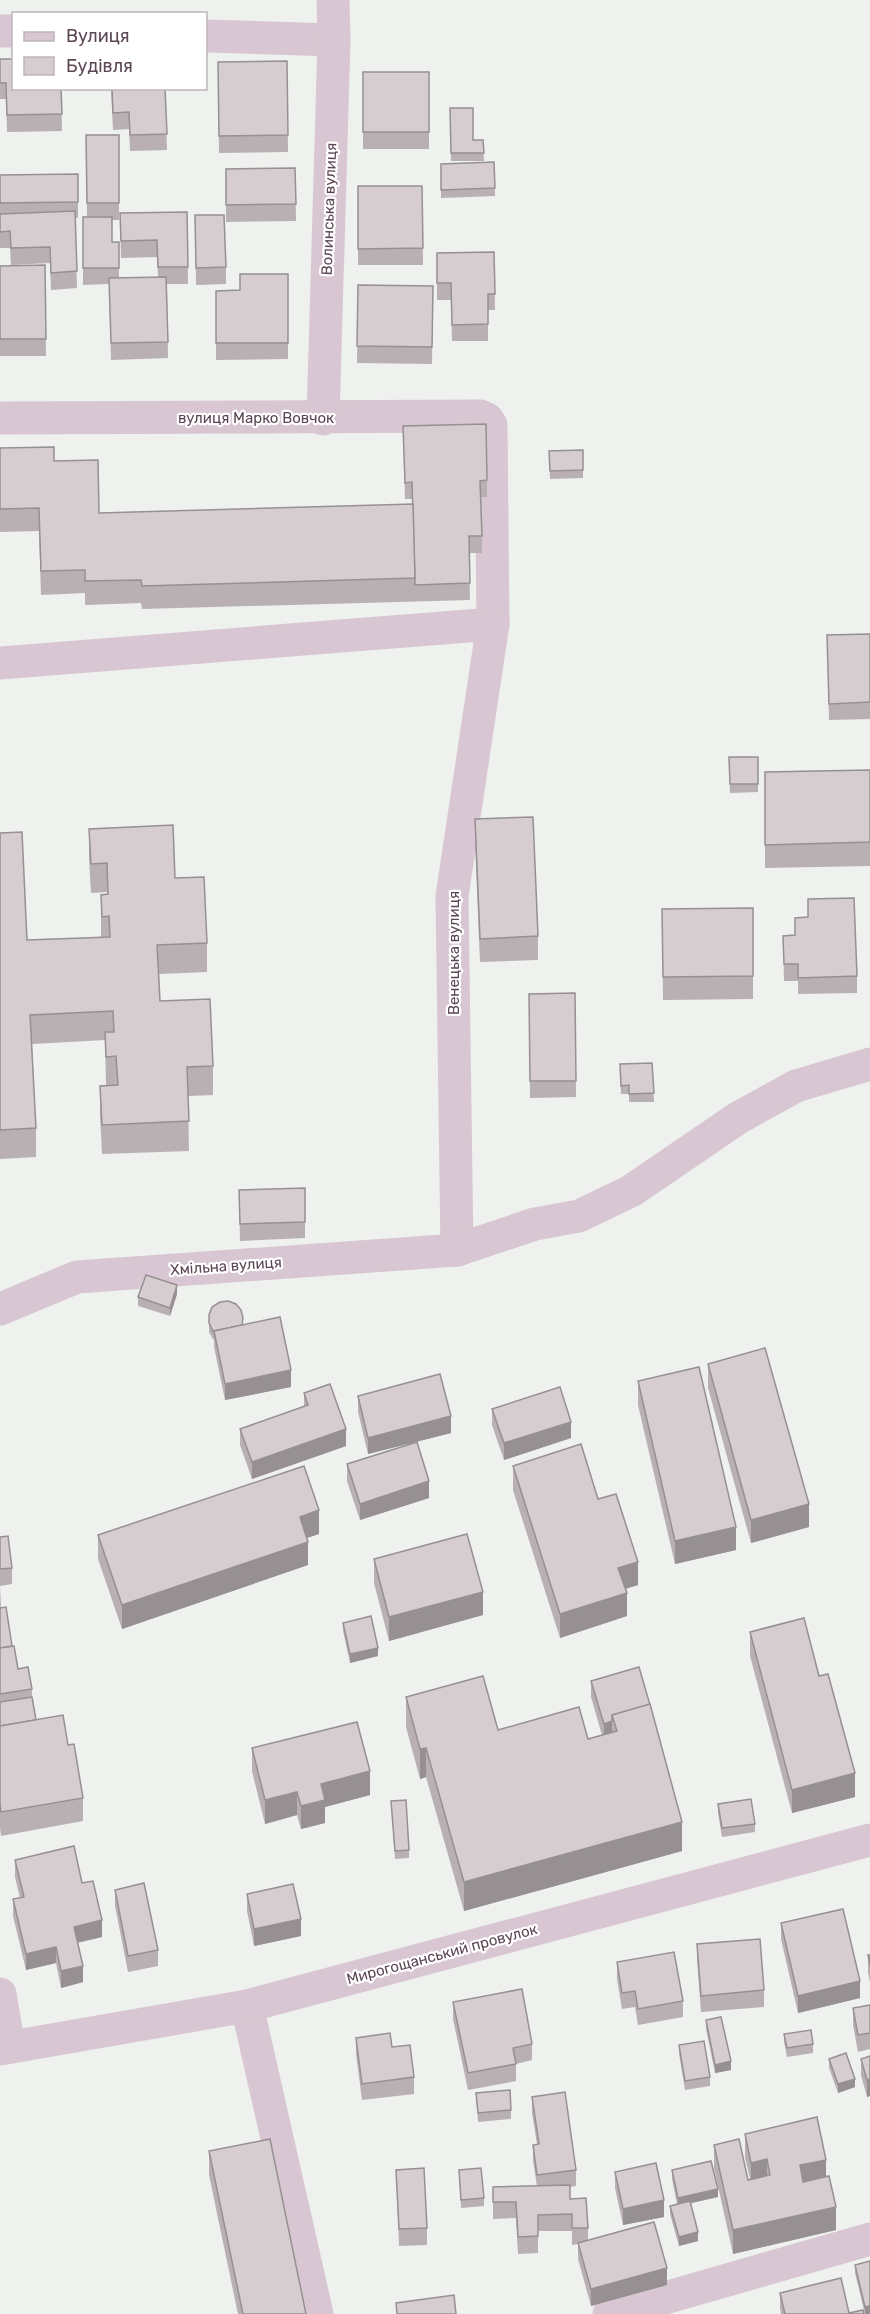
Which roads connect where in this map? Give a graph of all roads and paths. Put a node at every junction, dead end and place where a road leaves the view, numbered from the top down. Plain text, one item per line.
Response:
1 (333, 0) edge
2 (207, 36) edge
3 (334, 40) junction
4 (0, 418) edge
5 (323, 418) junction
6 (491, 441) joint
7 (493, 624) junction
8 (0, 663) edge
9 (870, 1064) edge
10 (458, 1250) junction
11 (0, 1309) edge
12 (870, 1840) edge
13 (0, 1994) edge
14 (247, 2006) junction
15 (4, 2048) edge
16 (870, 2239) edge
17 (316, 2314) edge
18 (609, 2314) edge

1 - 3 street, Волинська вулиця
2 - 3 street
3 - 5 street, Волинська вулиця
4 - 5 street, вулиця Марко Вовчок
5 - 6 street, вулиця Марко Вовчок
6 - 7 street, Венецька вулиця
7 - 8 street
7 - 10 street, Венецька вулиця
9 - 10 street
10 - 11 street, Хмільна вулиця
12 - 14 street, Мирогощанський провулок
13 - 15 street
14 - 15 street, Мирогощанський провулок
14 - 17 street
16 - 18 street

